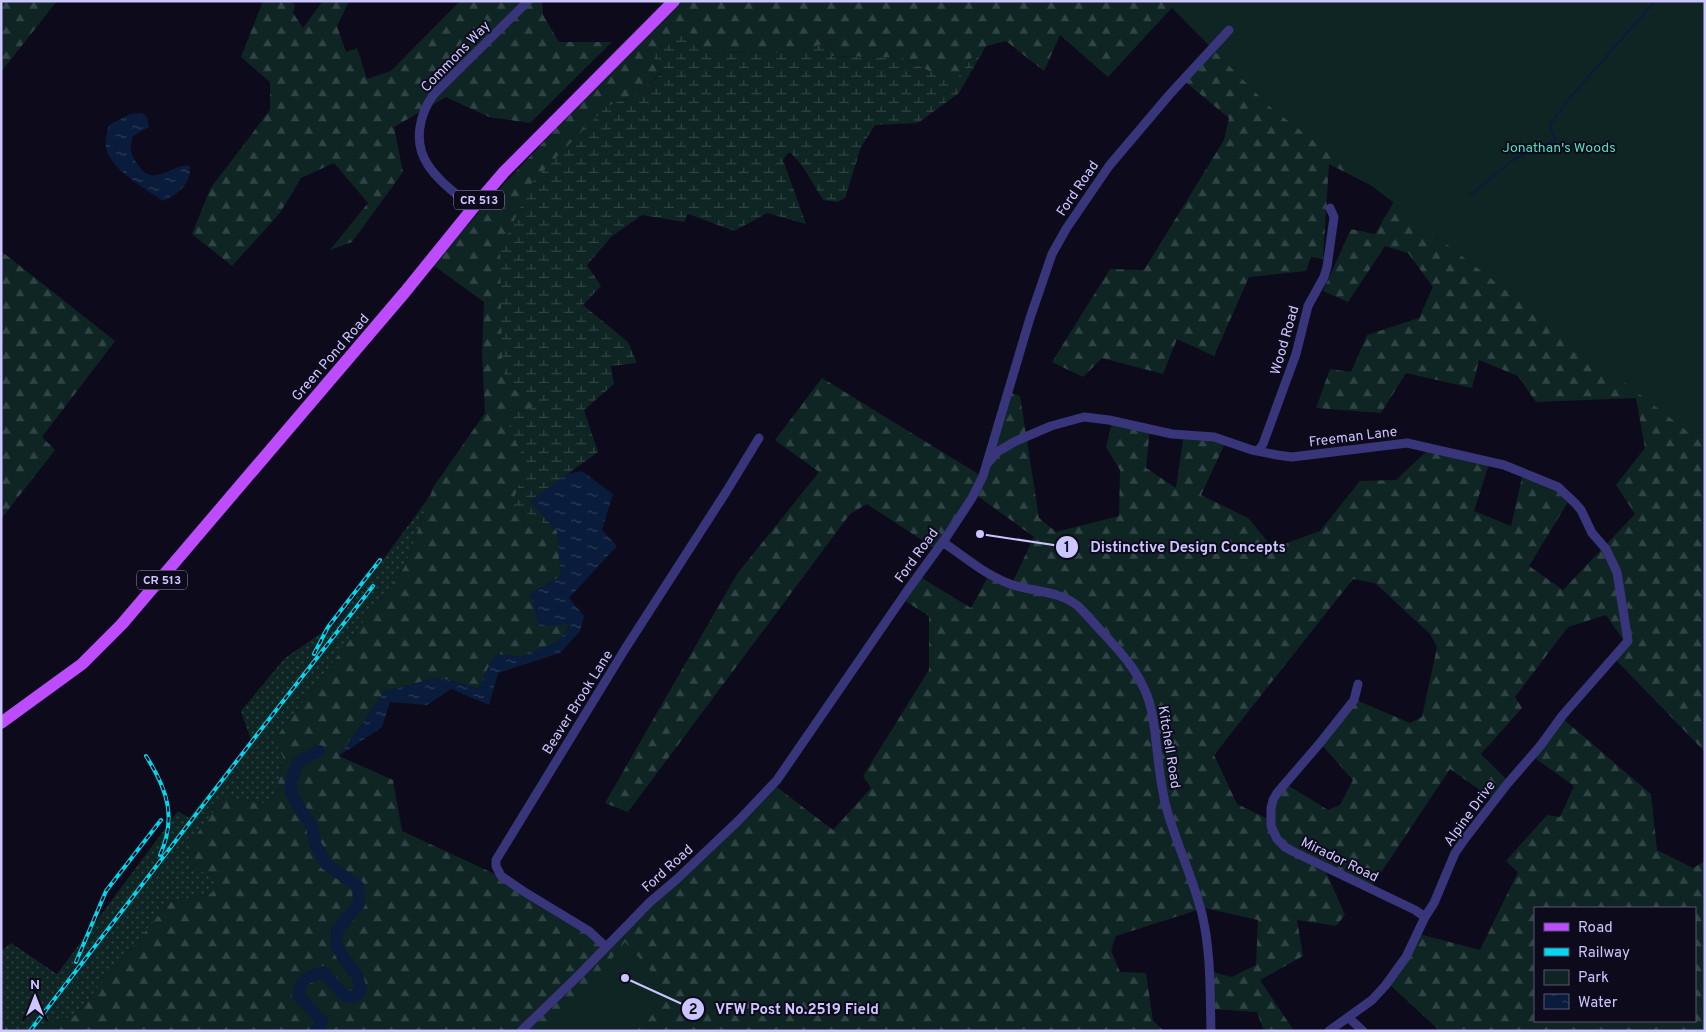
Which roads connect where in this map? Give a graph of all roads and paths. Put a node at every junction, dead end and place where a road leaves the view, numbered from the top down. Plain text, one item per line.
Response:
1 (528, 1) edge
2 (674, 1) edge
3 (1229, 30) dead end
4 (473, 208) junction
5 (1330, 208) dead end
6 (759, 438) dead end
7 (1258, 451) junction
8 (987, 464) junction
9 (943, 542) junction
10 (1628, 641) joint
11 (1358, 684) dead end
12 (1, 723) edge
13 (1425, 917) junction
14 (606, 946) junction
15 (1348, 1018) junction
16 (521, 1031) edge
17 (1211, 1031) edge
18 (1329, 1031) edge
19 (1363, 1031) edge

1 - 4 street, Commons Way
2 - 4 main road, Green Pond Road / CR 513
3 - 8 street, Ford Road
4 - 12 main road, Green Pond Road / CR 513
5 - 7 street, Wood Road
6 - 14 street, Beaver Brook Lane
7 - 8 street, Freeman Lane
7 - 10 street, Freeman Lane
8 - 9 street, Ford Road
9 - 14 street, Ford Road
9 - 17 street, Kitchell Road
10 - 13 street, Alpine Drive
11 - 13 street, Mirador Road
13 - 15 street, Alpine Drive
14 - 16 street, Ford Road
15 - 18 street, Alpine Drive
15 - 19 street

